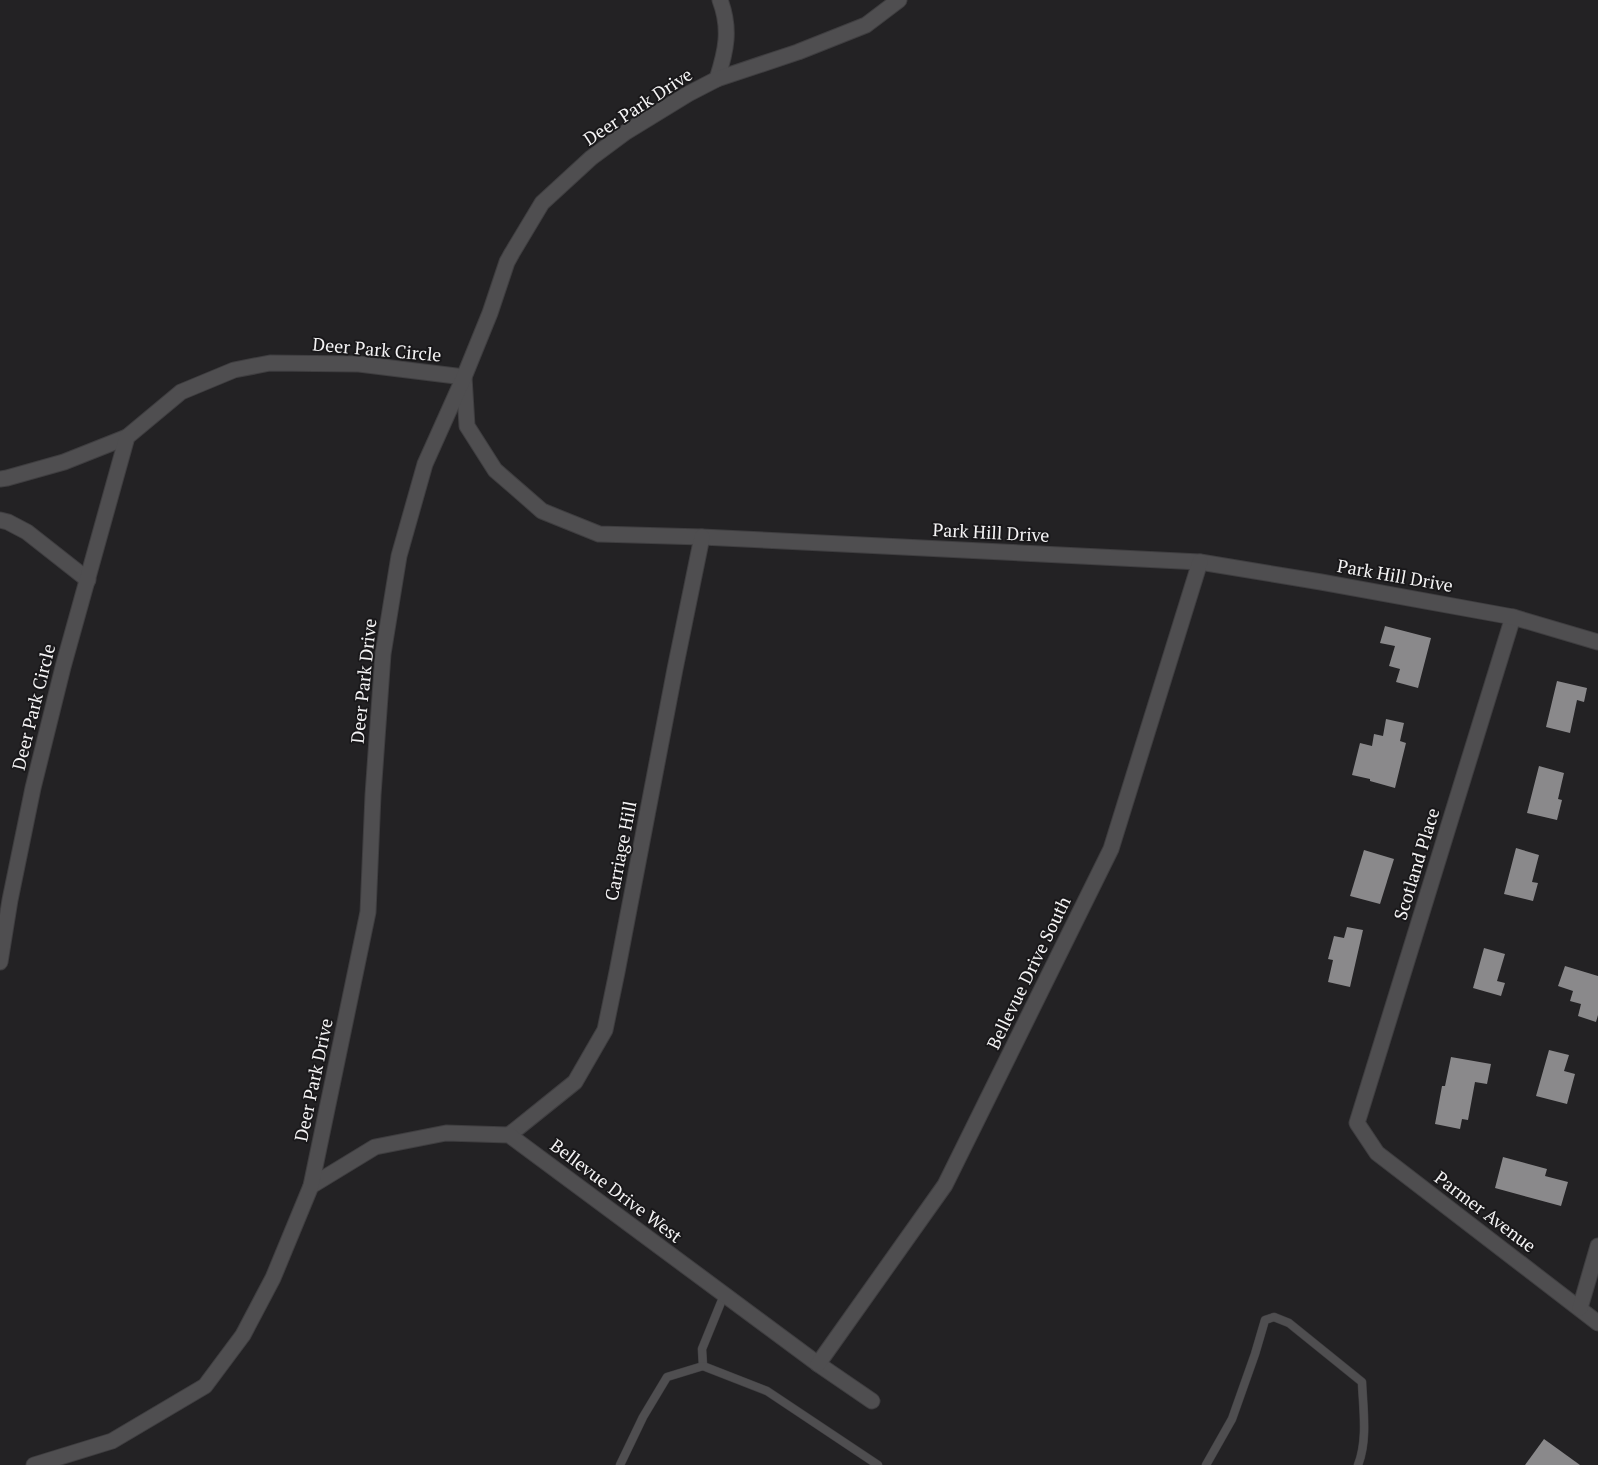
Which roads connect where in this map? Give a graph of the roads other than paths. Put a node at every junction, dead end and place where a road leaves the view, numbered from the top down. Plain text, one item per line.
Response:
1 (720, 0) edge
2 (899, 0) edge
3 (718, 80) junction
4 (464, 377) junction
5 (127, 437) junction
6 (0, 479) edge
7 (0, 520) edge
8 (702, 537) junction
9 (1200, 562) junction
10 (88, 580) junction
11 (1513, 616) junction
12 (1598, 642) edge
13 (0, 962) edge
14 (1357, 1124) joint
15 (509, 1135) junction
16 (311, 1186) junction
17 (1598, 1246) edge
18 (724, 1295) junction
19 (1580, 1308) junction
20 (1598, 1323) edge
21 (818, 1364) junction
22 (703, 1366) junction
23 (872, 1401) dead end
24 (34, 1465) edge
25 (620, 1465) edge
26 (878, 1465) edge
27 (1206, 1465) edge
28 (1358, 1465) edge

1 - 3 street
2 - 3 street, Deer Park Drive
3 - 4 street, Deer Park Drive
4 - 5 street, Deer Park Circle
4 - 8 street, Park Hill Drive
4 - 16 street, Deer Park Drive
5 - 6 street
5 - 10 street, Deer Park Circle
7 - 10 street
8 - 9 street, Park Hill Drive
8 - 15 street, Carriage Hill
9 - 11 street, Park Hill Drive
9 - 21 street, Bellevue Drive South
10 - 13 street, Deer Park Circle
11 - 12 street, Park Hill Drive
11 - 14 street, Scotland Place
14 - 19 street, Parmer Avenue
15 - 16 street
15 - 18 street, Bellevue Drive West
16 - 24 street, Deer Park Drive
17 - 19 street
18 - 21 street, Bellevue Drive West
18 - 22 lane
19 - 20 street, Parmer Avenue
21 - 23 street, Bellevue Drive West
22 - 25 lane
22 - 26 lane
27 - 28 lane

